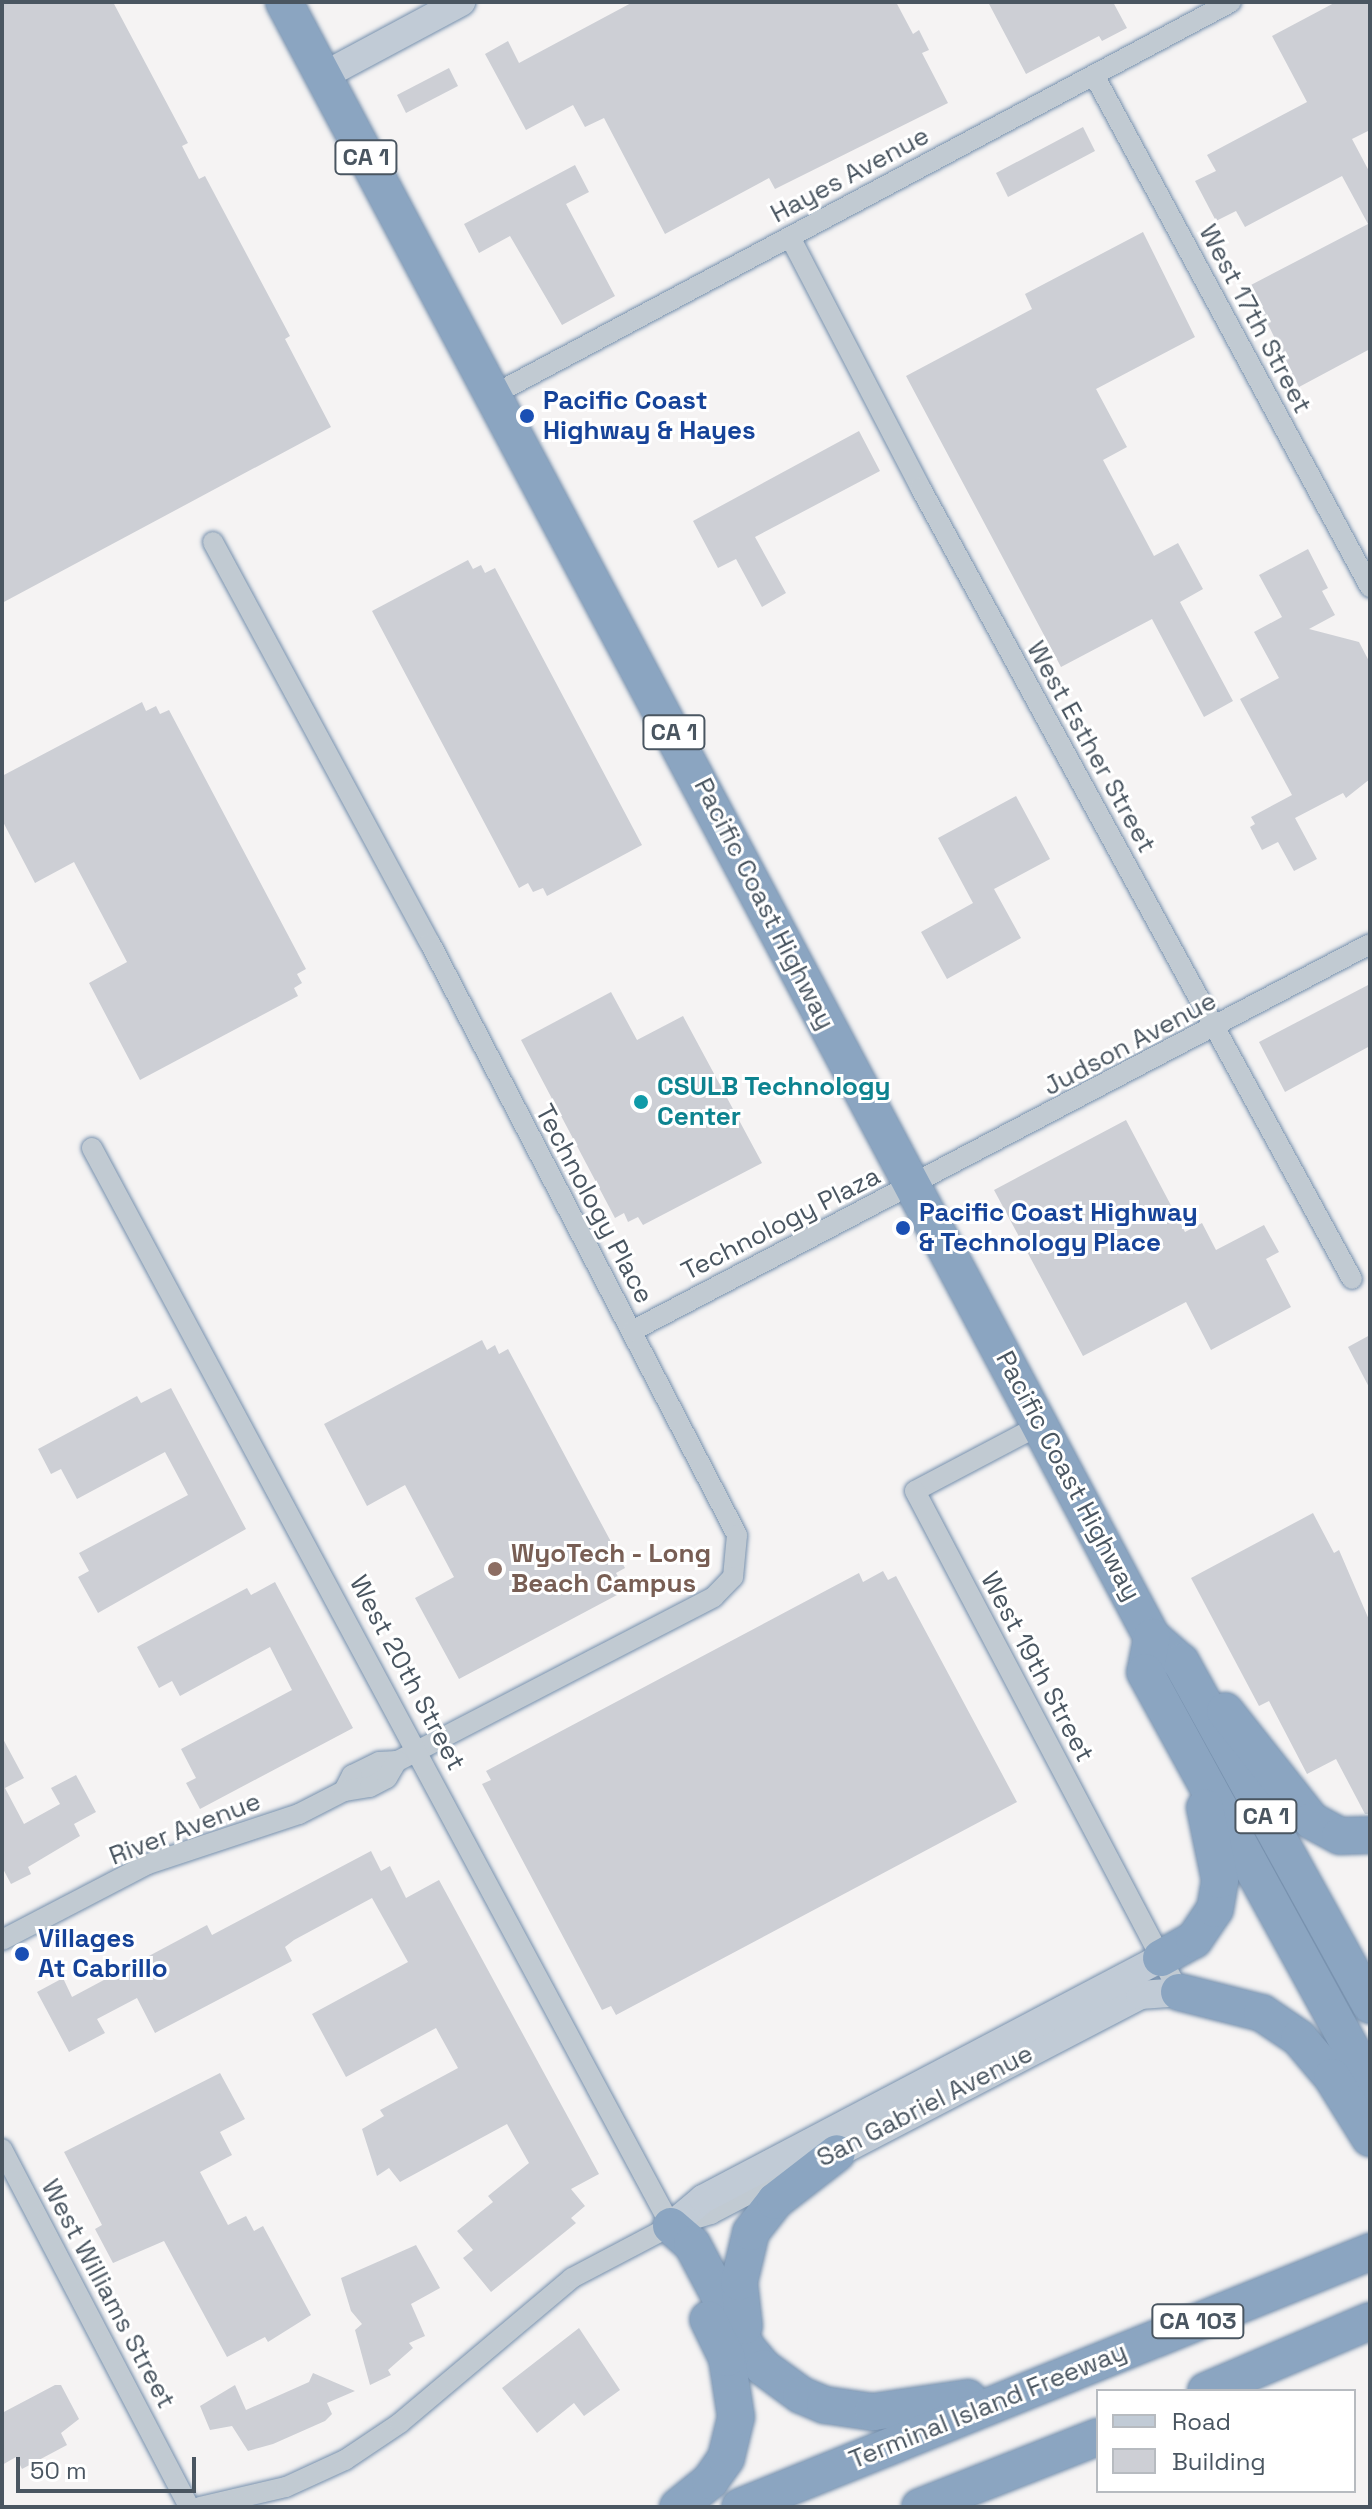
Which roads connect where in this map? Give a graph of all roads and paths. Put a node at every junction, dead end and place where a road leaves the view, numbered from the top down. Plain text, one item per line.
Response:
1 (284, 2) edge
2 (461, 2) edge
3 (1231, 2) edge
4 (1094, 75) junction
5 (323, 76) junction
6 (790, 237) junction
7 (493, 395) junction
8 (213, 542) dead end
9 (1370, 587) edge
10 (1370, 944) edge
11 (1215, 1029) junction
12 (92, 1148) dead end
13 (912, 1187) junction
14 (1352, 1279) dead end
15 (632, 1331) junction
16 (1040, 1425) junction
17 (1152, 1637) junction
18 (1181, 1662) junction
19 (419, 1750) junction
20 (1191, 1756) junction
21 (1370, 1835) edge
22 (2, 1940) edge
23 (1161, 1958) junction
24 (1179, 1992) junction
25 (1370, 2005) edge
26 (1370, 2083) edge
27 (1370, 2138) edge
28 (2, 2149) edge
29 (837, 2153) junction
30 (671, 2226) junction
31 (1370, 2252) edge
32 (1370, 2321) edge
33 (747, 2348) junction
34 (1211, 2389) edge
35 (1026, 2390) junction
36 (1096, 2438) edge
37 (1026, 2468) junction
38 (189, 2507) edge
39 (200, 2507) edge
40 (678, 2507) edge
41 (740, 2507) edge
42 (920, 2507) edge
43 (954, 2507) edge

1 - 5 highway, Pacific Coast Highway / CA 1
2 - 5 main road
3 - 4 street, Hayes Avenue
4 - 6 street, Hayes Avenue
4 - 9 street, West 17th Street
5 - 7 highway, Pacific Coast Highway / CA 1
6 - 7 street, Hayes Avenue
6 - 11 street, West Esther Street
7 - 13 highway, Pacific Coast Highway / CA 1
8 - 15 street, Technology Place
10 - 11 street, Judson Avenue
11 - 13 street, Judson Avenue
11 - 14 street, West Esther Street
12 - 19 street, West 20th Street
13 - 15 street, Technology Plaza
13 - 16 highway, Pacific Coast Highway / CA 1
15 - 19 street, Technology Place
16 - 17 highway, Pacific Coast Highway / CA 1
16 - 23 street, West 19th Street
17 - 18 highway, Pacific Coast Highway / CA 1
17 - 20 highway, CA 1
18 - 21 highway
18 - 25 highway, Pacific Coast Highway / CA 1
19 - 22 street, River Avenue
19 - 30 street, West 20th Street
20 - 23 highway
20 - 26 highway, CA 1
23 - 24 street, West 19th Street
23 - 30 main road, San Gabriel Avenue
24 - 27 highway
24 - 29 main road, San Gabriel Avenue
28 - 38 street, West Williams Street
29 - 30 street, San Gabriel Avenue
29 - 33 highway
30 - 33 highway
30 - 39 street, San Gabriel Avenue
30 - 40 highway
31 - 35 highway, Terminal Island Freeway / CA 103
32 - 34 highway, CA 103
33 - 35 highway
35 - 41 highway, Terminal Island Freeway
36 - 37 highway
37 - 42 highway
37 - 43 highway

